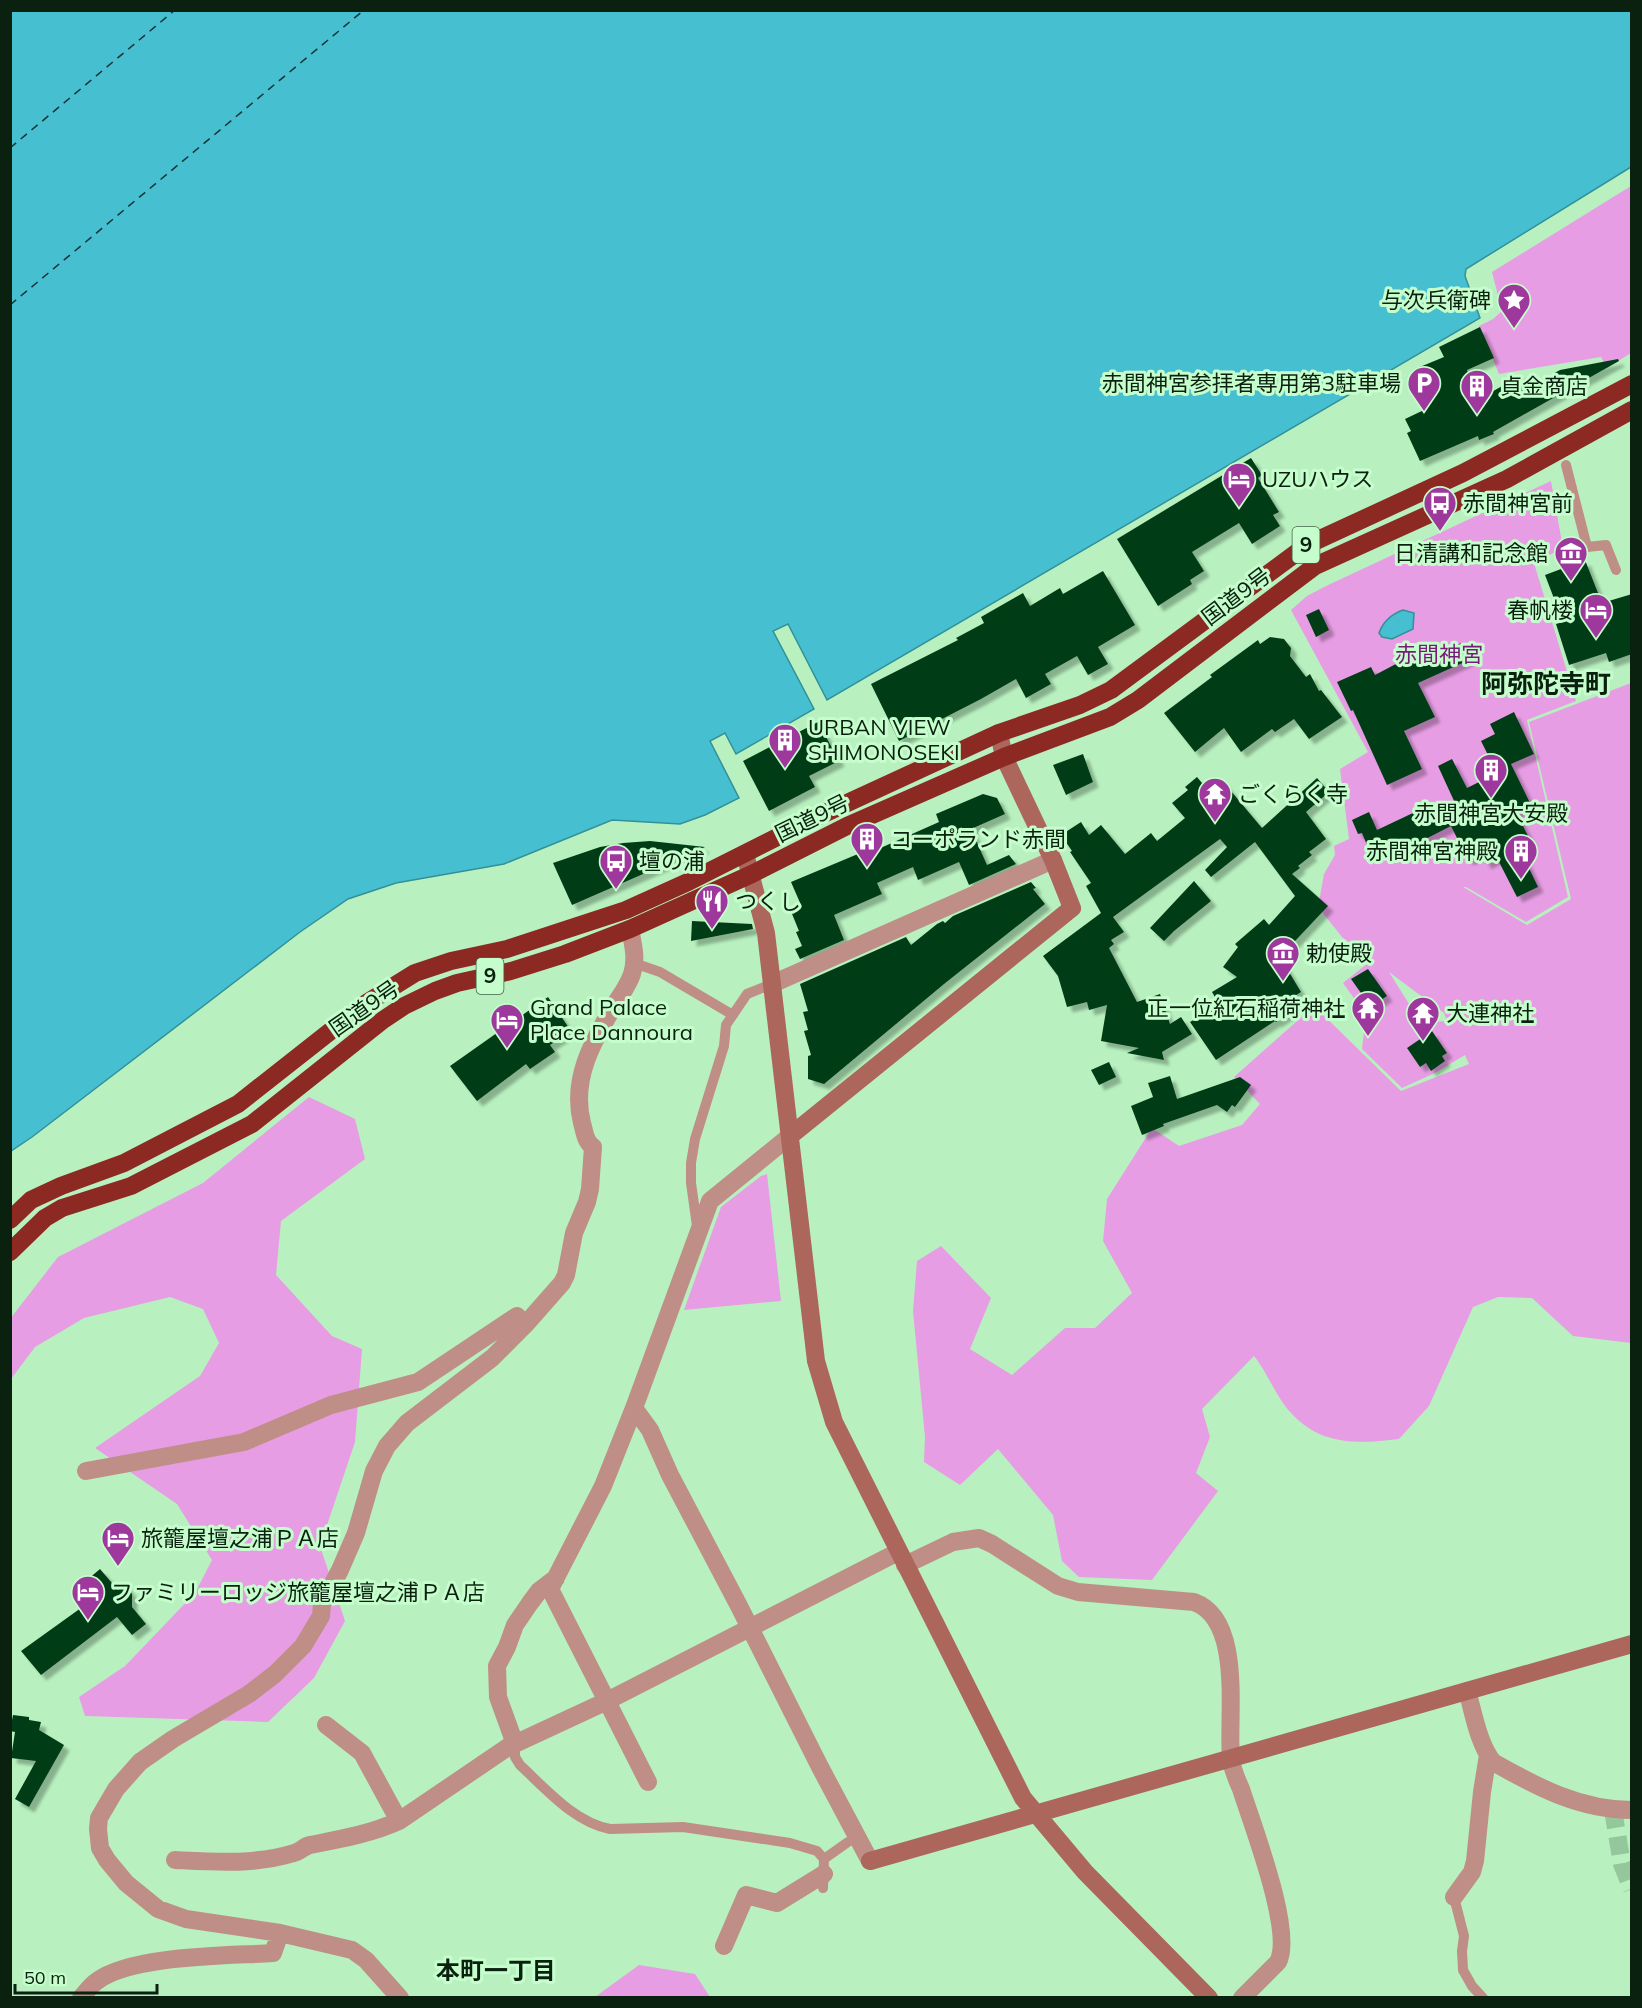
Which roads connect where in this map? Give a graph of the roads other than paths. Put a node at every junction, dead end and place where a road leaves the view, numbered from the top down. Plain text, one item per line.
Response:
1 (1632, 384) edge
2 (1632, 410) edge
3 (1566, 465) dead end
4 (1616, 570) dead end
5 (999, 733) junction
6 (1004, 756) junction
7 (745, 854) junction
8 (1053, 860) junction
9 (752, 874) junction
10 (630, 929) junction
11 (634, 963) junction
12 (772, 984) junction
13 (733, 1015) junction
14 (790, 1136) junction
15 (10, 1220) edge
16 (698, 1233) junction
17 (10, 1252) edge
18 (525, 1325) junction
19 (634, 1408) junction
20 (86, 1471) dead end
21 (902, 1559) junction
22 (556, 1578) junction
23 (749, 1628) junction
24 (1632, 1644) edge
25 (1467, 1691) junction
26 (607, 1701) junction
27 (326, 1725) dead end
28 (515, 1744) junction
29 (1488, 1755) junction
30 (1231, 1760) junction
31 (648, 1782) dead end
32 (1632, 1810) edge
33 (1035, 1814) junction
34 (399, 1821) junction
35 (848, 1842) dead end
36 (175, 1860) dead end
37 (824, 1874) junction
38 (1454, 1897) joint
39 (280, 1934) junction
40 (724, 1946) dead end
41 (81, 1998) edge
42 (400, 1998) edge
43 (1209, 1998) edge
44 (1242, 1998) edge
45 (1483, 1998) edge

1 - 5 highway, 国道9号 / 9
2 - 6 highway, 国道9号 / 9
3 - 4 lane
5 - 6 street
5 - 7 highway, 国道9号 / 9
6 - 8 street
6 - 9 highway, 国道9号 / 9
7 - 9 street
7 - 15 highway, 国道9号 / 9
8 - 12 street
8 - 14 street
9 - 10 highway, 国道9号 / 9
9 - 12 street
10 - 11 street
10 - 17 highway, 国道9号 / 9
11 - 13 lane
11 - 18 street
12 - 13 lane
12 - 14 street
13 - 16 lane
14 - 16 street
14 - 21 street
16 - 19 street
18 - 20 street
18 - 39 street
19 - 22 street
19 - 23 street
21 - 23 street
21 - 30 street
21 - 33 street
22 - 26 street
22 - 28 street
23 - 26 street
23 - 33 street
24 - 25 street
25 - 29 street
25 - 30 street
26 - 28 street
26 - 31 street
27 - 34 street
28 - 34 street
28 - 37 lane
29 - 32 street
29 - 38 street
30 - 33 street
30 - 44 street
33 - 43 street
34 - 36 street
35 - 37 lane
37 - 40 street
38 - 45 lane
39 - 41 street
39 - 42 street

